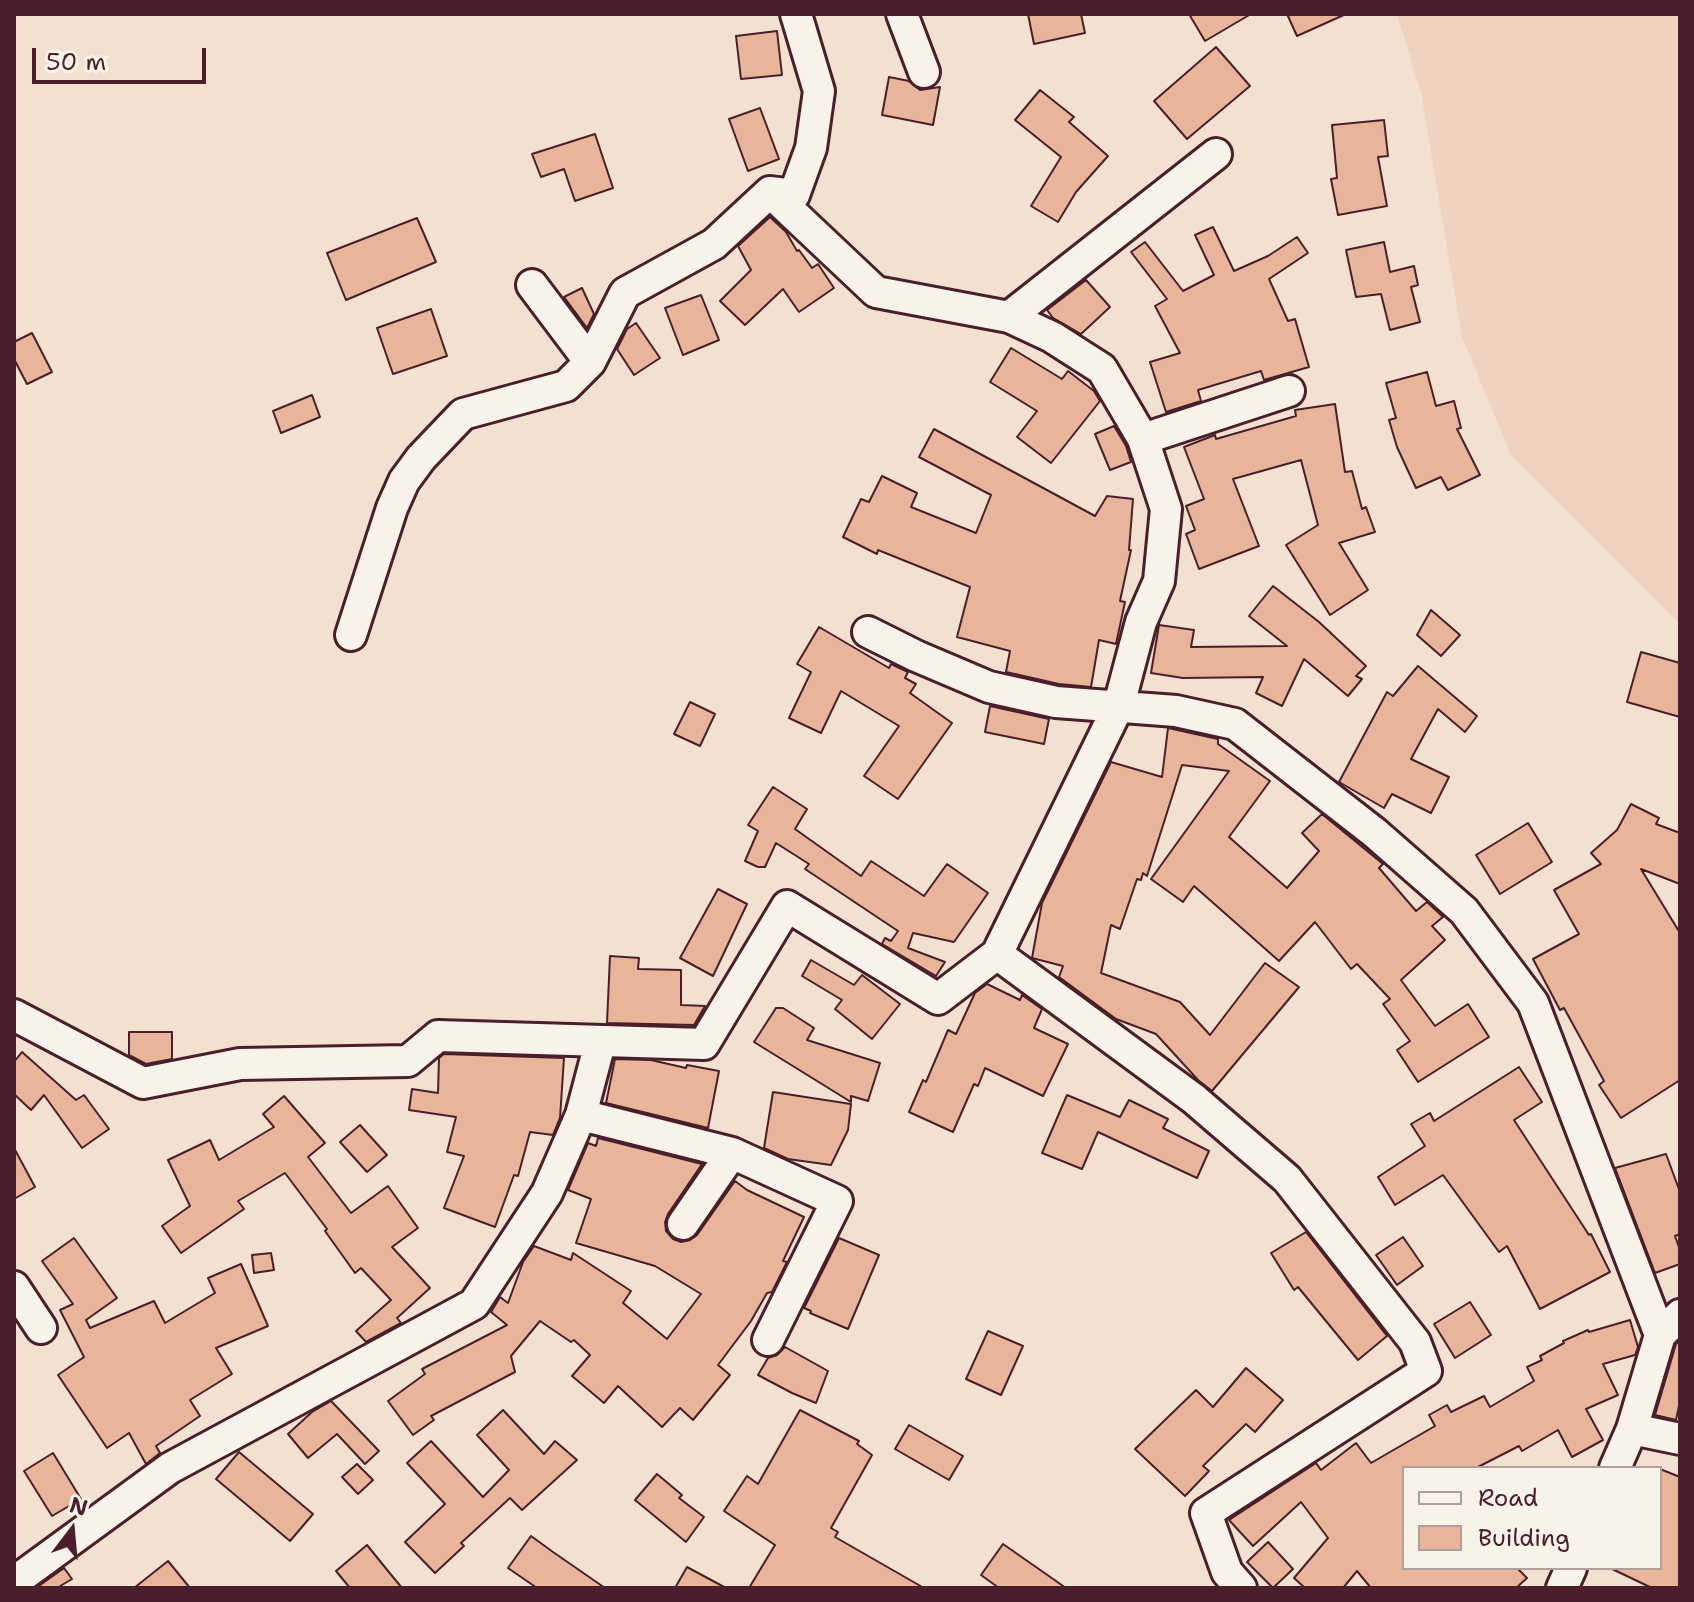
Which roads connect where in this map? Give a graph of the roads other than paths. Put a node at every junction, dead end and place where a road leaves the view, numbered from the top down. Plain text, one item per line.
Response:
1 (796, 14) edge
2 (902, 14) edge
3 (924, 72) dead end
4 (1216, 154) dead end
5 (770, 192) junction
6 (532, 285) dead end
7 (1009, 317) junction
8 (590, 362) junction
9 (1289, 391) dead end
10 (1143, 439) junction
11 (868, 632) dead end
12 (351, 635) dead end
13 (1119, 705) junction
14 (997, 954) junction
15 (14, 1015) edge
16 (600, 1043) junction
17 (581, 1115) junction
18 (732, 1153) junction
19 (683, 1224) dead end
20 (14, 1287) edge
21 (1670, 1325) edge
22 (41, 1328) dead end
23 (768, 1340) dead end
24 (1632, 1429) junction
25 (1680, 1439) edge
26 (1616, 1466) edge
27 (14, 1582) edge
28 (1241, 1588) edge

1 - 5 street
2 - 3 street
4 - 7 street
5 - 7 street
5 - 8 street
6 - 8 street
7 - 10 street
8 - 12 street
9 - 10 street
10 - 13 street
11 - 13 street
13 - 14 street
13 - 21 street
14 - 16 street
14 - 28 street
15 - 16 street
16 - 17 street
17 - 18 street
17 - 27 street
18 - 19 street
18 - 23 street
20 - 22 street
21 - 24 street
24 - 25 street
24 - 26 street

